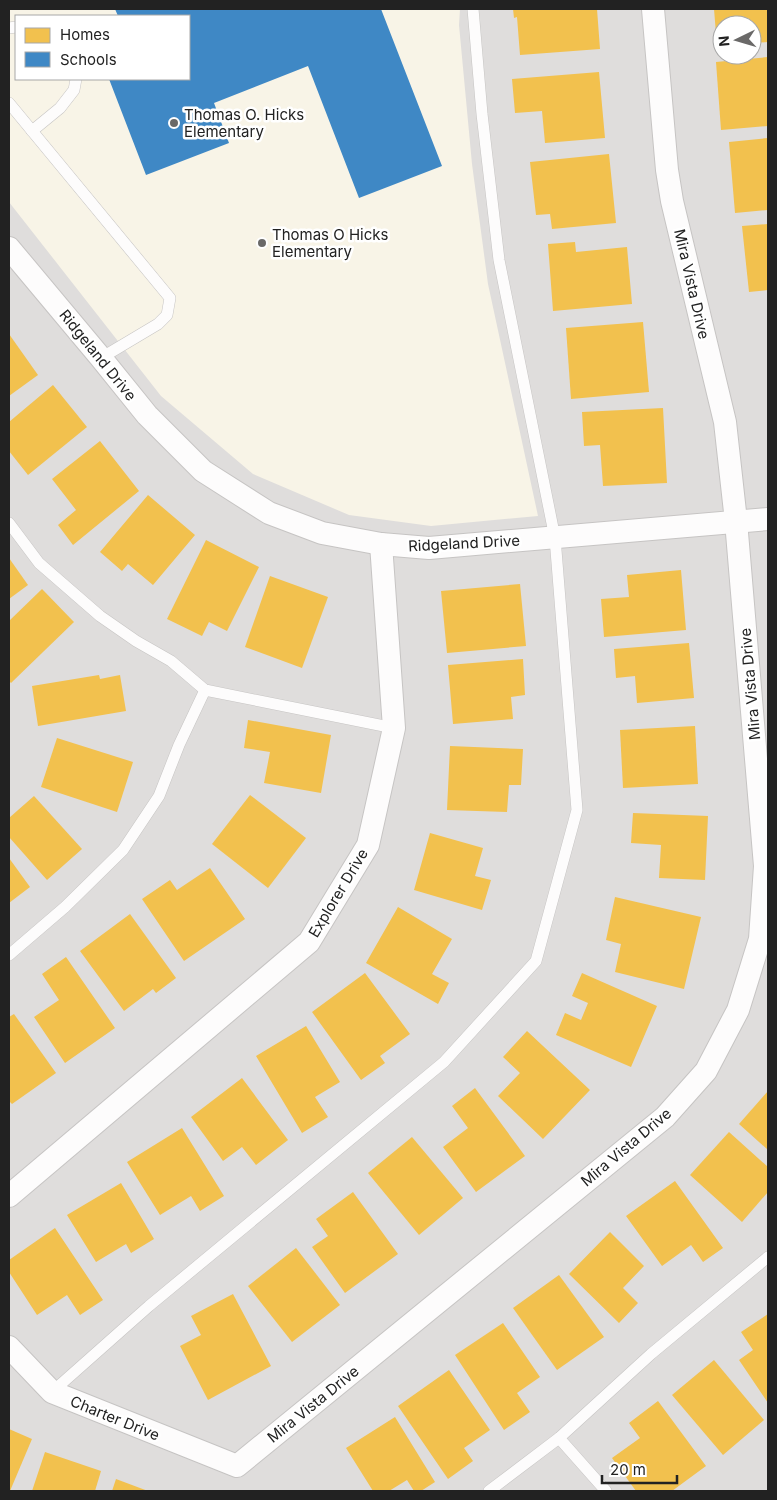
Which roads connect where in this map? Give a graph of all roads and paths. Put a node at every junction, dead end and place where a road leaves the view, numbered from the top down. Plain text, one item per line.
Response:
1 (473, 9) edge
2 (654, 9) edge
3 (76, 80) edge
4 (9, 104) edge
5 (32, 131) junction
6 (9, 248) edge
7 (101, 358) junction
8 (768, 519) edge
9 (736, 521) junction
10 (9, 522) edge
11 (555, 538) junction
12 (381, 544) junction
13 (205, 690) junction
14 (394, 728) junction
15 (9, 955) edge
16 (9, 1196) edge
17 (768, 1258) edge
18 (12, 1356) edge
19 (52, 1392) junction
20 (559, 1438) junction
21 (237, 1466) joint
22 (489, 1491) edge
23 (606, 1491) edge

1 - 11 lane
2 - 9 street, Mira Vista Drive
3 - 5 lane
4 - 5 lane
5 - 7 lane
6 - 7 street, Ridgeland Drive
7 - 12 street, Ridgeland Drive
8 - 9 street, Ridgeland Drive
9 - 11 street, Ridgeland Drive
9 - 21 street, Mira Vista Drive
10 - 13 lane
11 - 12 street, Ridgeland Drive
11 - 19 lane
12 - 14 street, Explorer Drive
13 - 14 lane
13 - 15 lane
14 - 16 street, Explorer Drive
17 - 20 lane
18 - 19 street, Charter Drive
19 - 21 street, Charter Drive
20 - 22 lane
20 - 23 lane

